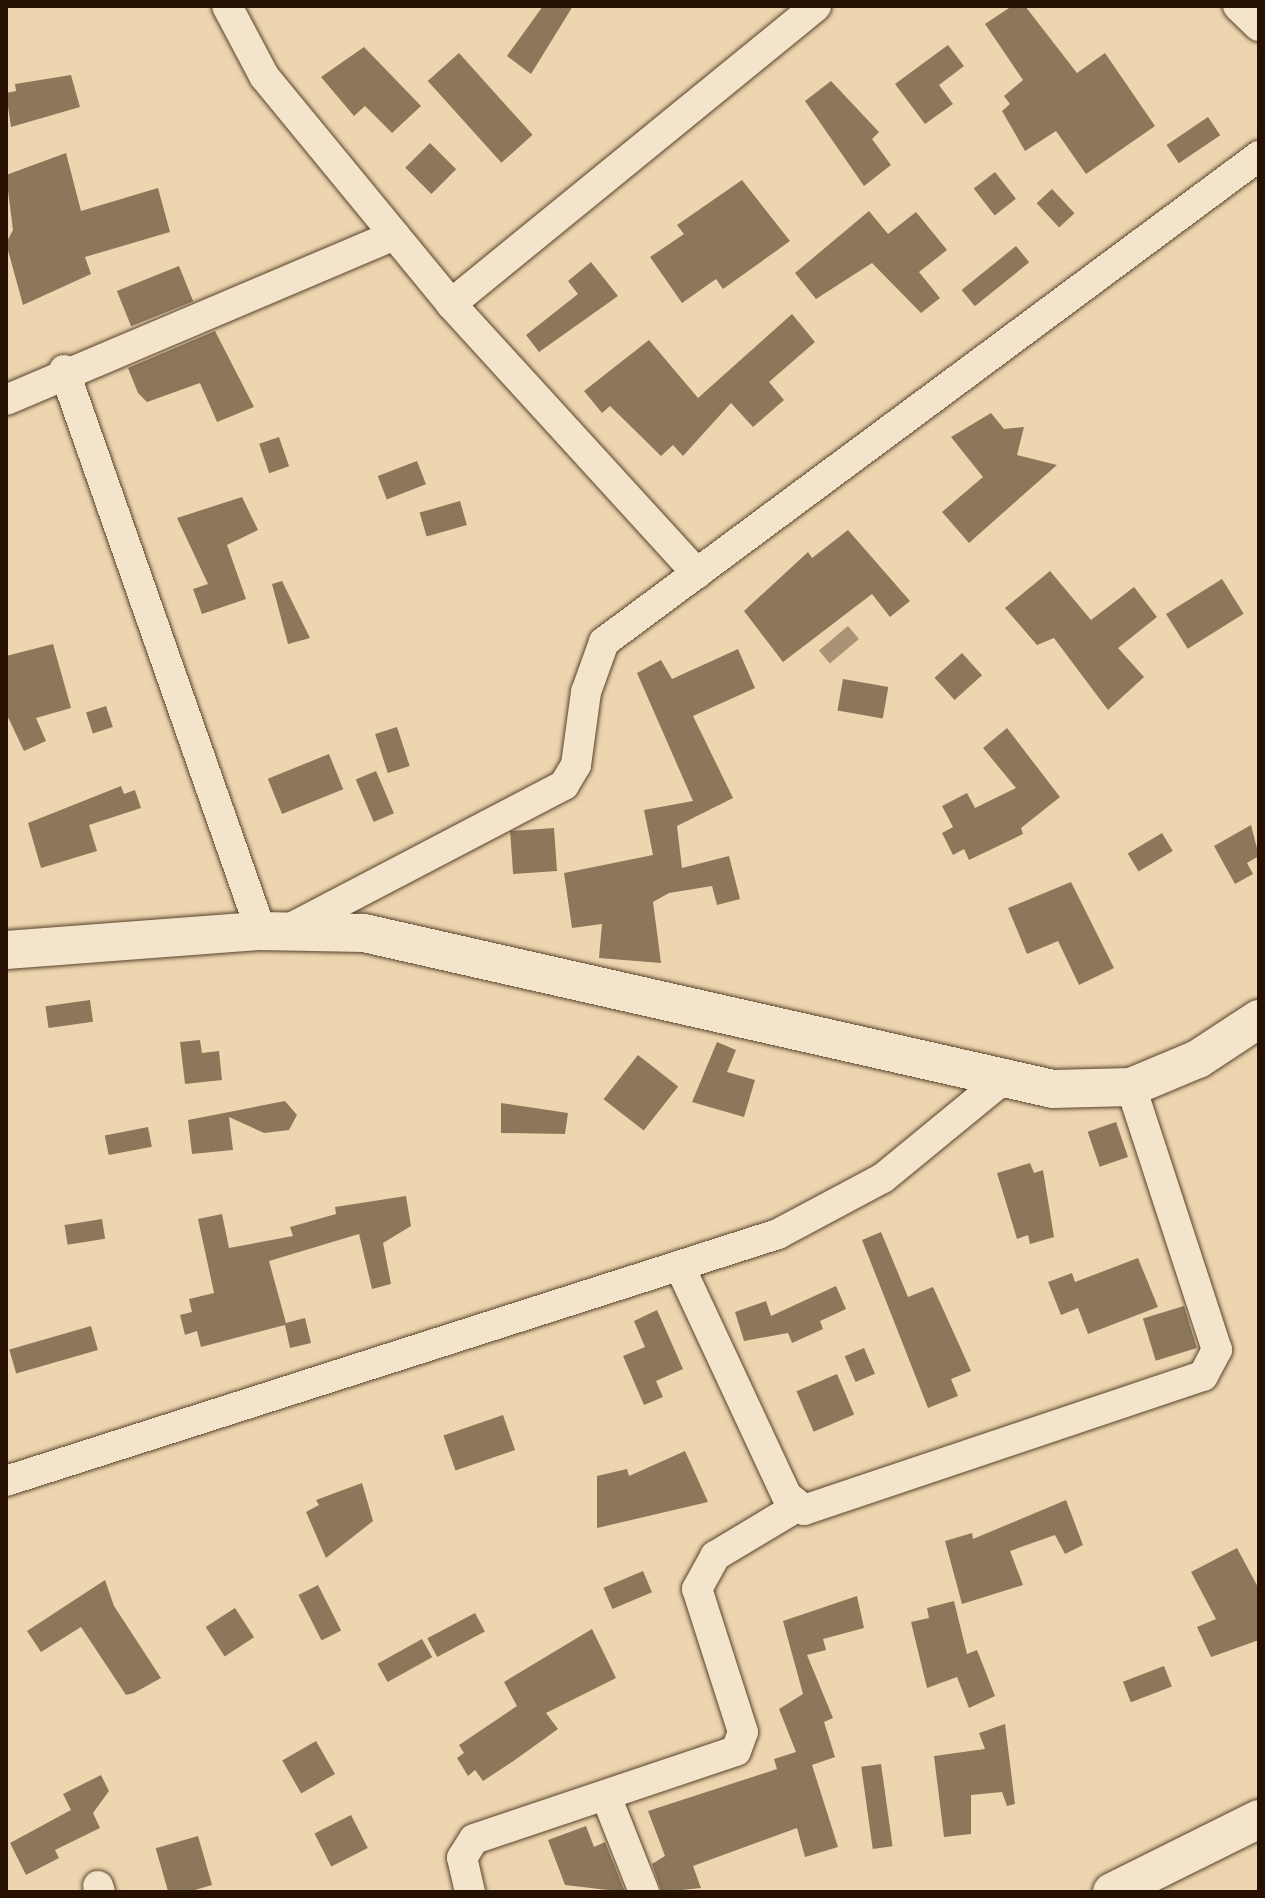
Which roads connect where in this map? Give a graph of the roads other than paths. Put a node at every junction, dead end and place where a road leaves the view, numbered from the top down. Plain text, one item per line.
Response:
1 (227, 6) edge
2 (816, 6) edge
3 (1238, 6) edge
4 (1259, 26) edge
5 (1259, 156) edge
6 (394, 235) junction
7 (451, 304) junction
8 (64, 370) junction
9 (6, 400) edge
10 (697, 573) junction
11 (273, 931) junction
12 (6, 950) edge
13 (1259, 1019) edge
14 (1000, 1082) junction
15 (1131, 1087) junction
16 (680, 1267) junction
17 (6, 1481) edge
18 (797, 1507) junction
19 (606, 1796) junction
20 (1259, 1819) edge
21 (470, 1892) edge
22 (644, 1892) edge
23 (1112, 1892) edge

1 - 6 street
2 - 7 street
3 - 4 street
5 - 10 street
6 - 7 street
6 - 8 street
7 - 10 street
8 - 9 street
8 - 11 street
10 - 11 street
11 - 12 street
11 - 14 street
13 - 15 street
14 - 15 street
14 - 16 street
15 - 18 street
16 - 17 street
16 - 18 street
18 - 19 street
19 - 21 street
19 - 22 street
20 - 23 street

